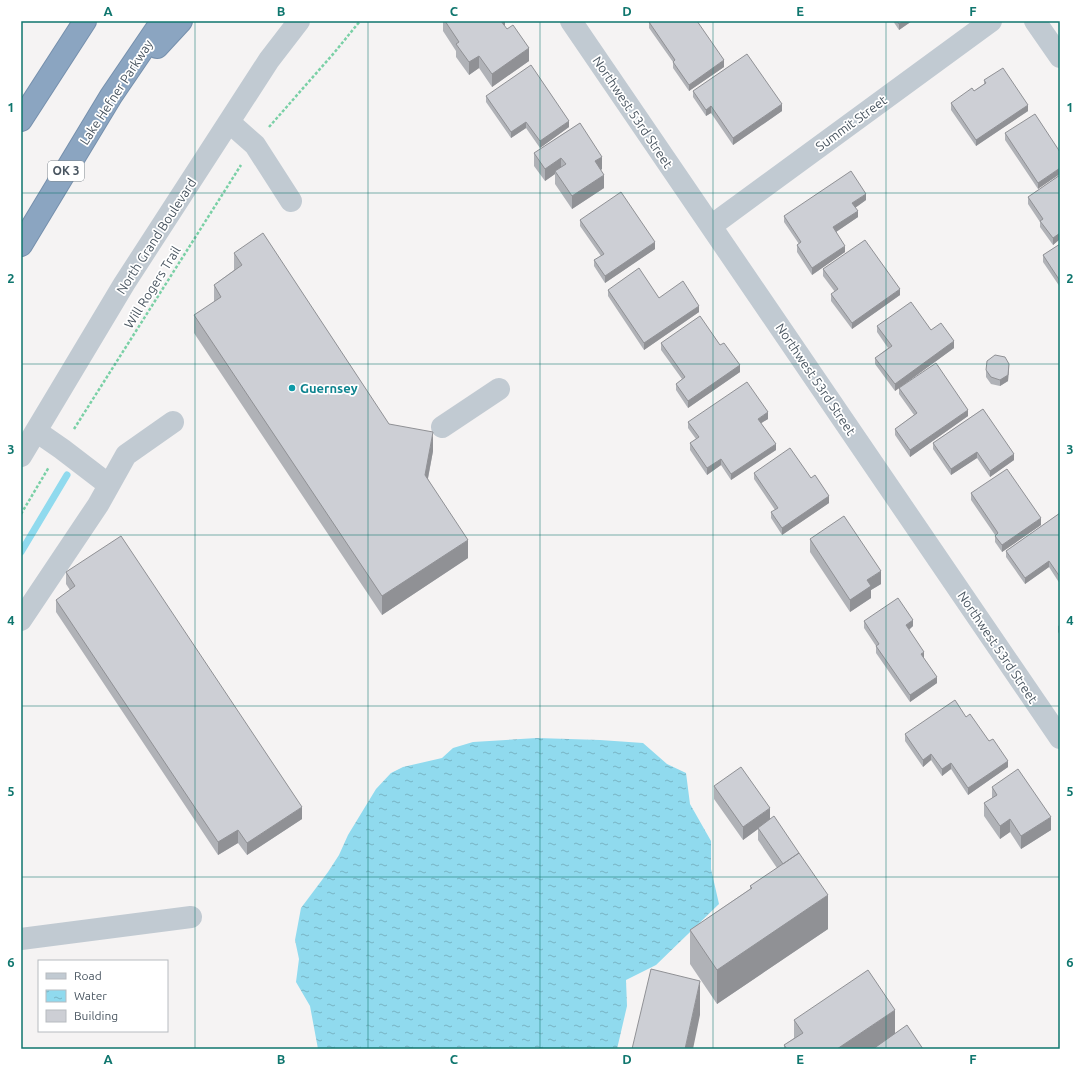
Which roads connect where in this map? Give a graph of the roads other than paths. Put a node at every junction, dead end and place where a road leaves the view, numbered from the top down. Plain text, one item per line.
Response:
1 (85, 21) edge
2 (162, 21) edge
3 (181, 21) edge
4 (300, 21) edge
5 (571, 21) edge
6 (991, 21) edge
7 (1036, 21) edge
8 (1060, 57) edge
9 (112, 96) junction
10 (21, 120) edge
11 (229, 122) junction
12 (291, 201) dead end
13 (711, 226) junction
14 (21, 245) edge
15 (499, 390) dead end
16 (173, 422) dead end
17 (442, 427) dead end
18 (36, 431) junction
19 (21, 456) edge
20 (109, 485) junction
21 (21, 620) edge
22 (1060, 738) edge
23 (190, 917) dead end
24 (21, 939) edge

1 - 10 highway
2 - 9 highway, Lake Hefner Parkway / OK 3
3 - 9 highway
4 - 11 street, North Grand Boulevard
5 - 13 street, Northwest 53rd Street
6 - 13 street, Summit Street
7 - 8 street
9 - 14 highway, Lake Hefner Parkway / OK 3
11 - 12 street
11 - 18 street, North Grand Boulevard
13 - 22 street, Northwest 53rd Street
15 - 17 street
16 - 20 street
18 - 19 street, North Grand Boulevard
18 - 20 street
20 - 21 street
23 - 24 street

